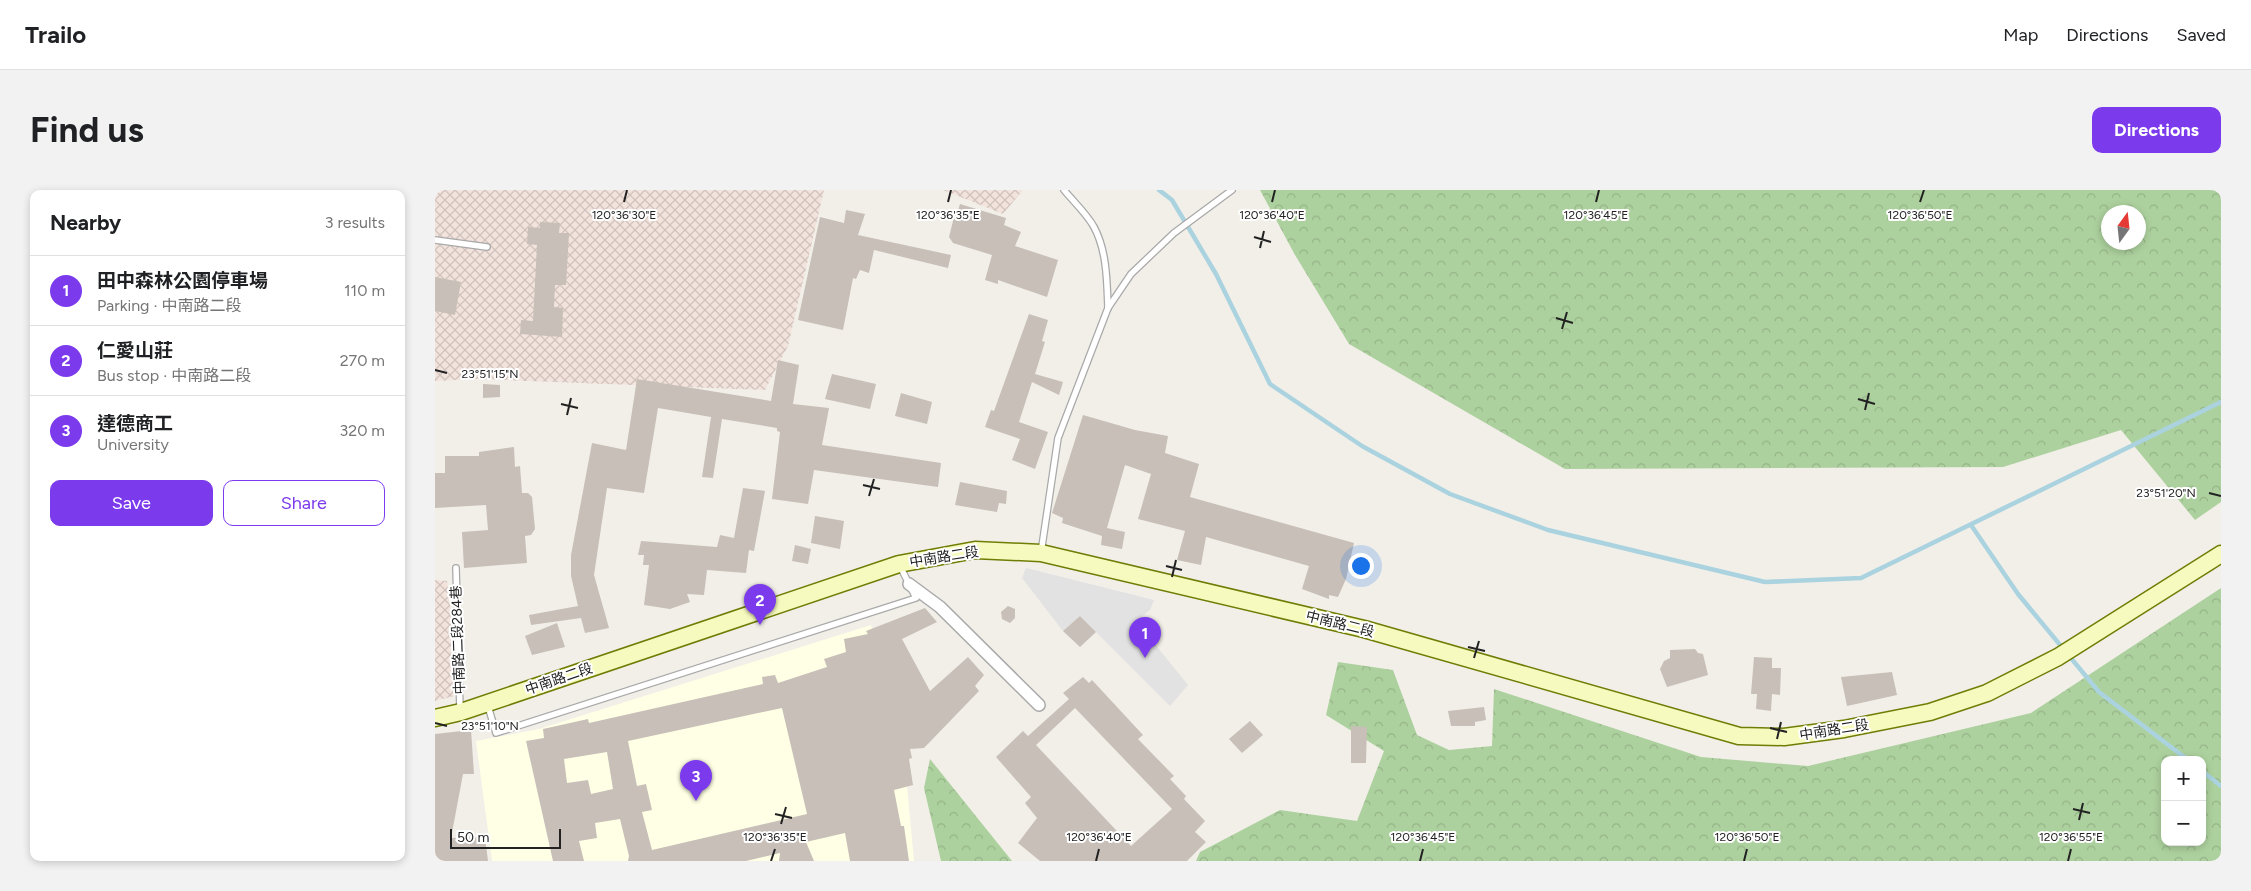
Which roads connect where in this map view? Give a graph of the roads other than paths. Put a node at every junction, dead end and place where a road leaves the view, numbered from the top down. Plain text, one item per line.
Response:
1 (1064, 190) edge
2 (1232, 190) edge
3 (435, 240) edge
4 (487, 247) dead end
5 (1108, 308) junction
6 (1041, 553) junction
7 (2221, 554) edge
8 (899, 564) junction
9 (456, 568) dead end
10 (909, 584) junction
11 (487, 704) junction
12 (1039, 705) dead end
13 (461, 712) junction
14 (435, 718) edge

1 - 5 lane
2 - 5 lane
3 - 4 lane
5 - 6 lane
6 - 7 main road, 中南路二段
6 - 8 main road, 中南路二段
8 - 10 lane
8 - 11 main road, 中南路二段
9 - 13 lane, 中南路二段284巷
10 - 11 lane
10 - 12 street
11 - 13 main road, 中南路二段
13 - 14 main road, 中南路二段

